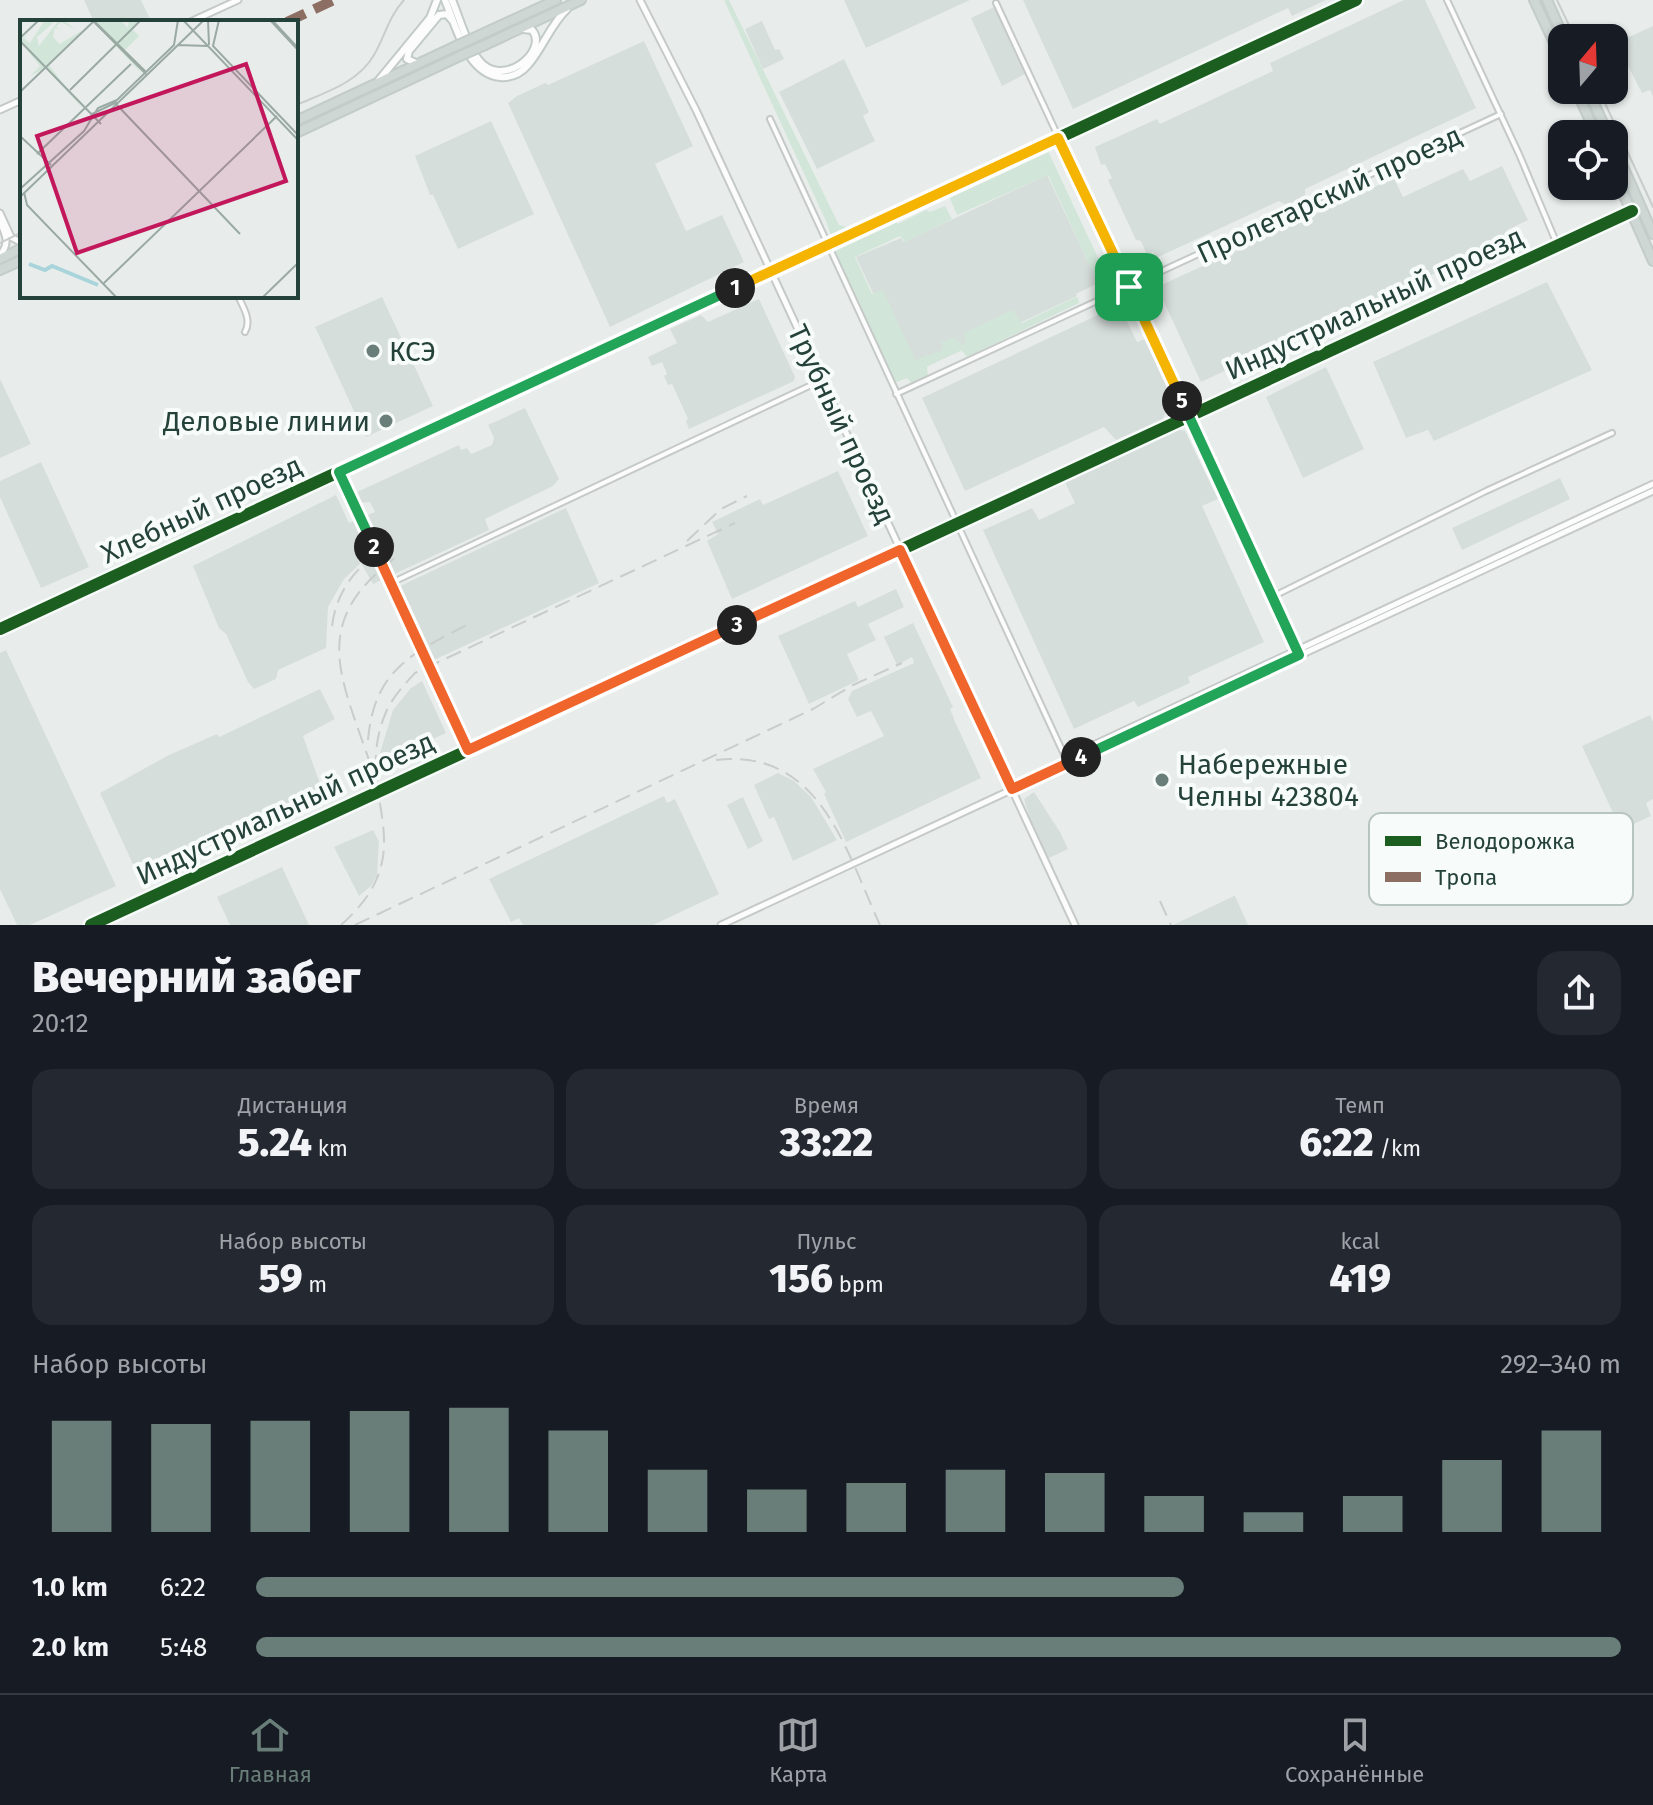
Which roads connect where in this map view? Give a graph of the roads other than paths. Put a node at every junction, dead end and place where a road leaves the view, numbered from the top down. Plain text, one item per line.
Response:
1 (238, 0) edge
2 (437, 0) edge
3 (445, 0) edge
4 (452, 0) edge
5 (581, 0) edge
6 (642, 0) edge
7 (1356, 0) edge
8 (1447, 0) edge
9 (1534, 0) edge
10 (1547, 0) edge
11 (553, 2) edge
12 (996, 3) dead end
13 (571, 5) junction
14 (554, 13) junction
15 (1555, 17) junction
16 (194, 20) edge
17 (1544, 21) junction
18 (455, 23) junction
19 (1558, 24) edge
20 (519, 29) junction
21 (1548, 30) edge
22 (418, 64) junction
23 (376, 84) junction
24 (20, 101) edge
25 (0, 110) edge
26 (1501, 114) junction
27 (770, 119) dead end
28 (298, 120) edge
29 (298, 132) edge
30 (1058, 138) junction
31 (1628, 178) edge
32 (1627, 200) edge
33 (1632, 211) junction
34 (0, 213) edge
35 (0, 222) edge
36 (1653, 234) edge
37 (8, 237) junction
38 (1557, 244) junction
39 (20, 245) edge
40 (828, 245) junction
41 (20, 247) edge
42 (0, 257) edge
43 (20, 261) edge
44 (1653, 261) edge
45 (0, 270) edge
46 (771, 272) junction
47 (1129, 287) junction
48 (239, 298) edge
49 (245, 332) dead end
50 (822, 380) junction
51 (896, 394) junction
52 (1189, 416) junction
53 (1612, 433) dead end
54 (339, 472) junction
55 (1653, 484) edge
56 (1653, 491) edge
57 (956, 524) junction
58 (1575, 524) junction
59 (900, 550) junction
60 (391, 583) junction
61 (1272, 597) junction
62 (0, 629) edge
63 (1298, 652) junction
64 (468, 750) junction
65 (1067, 761) junction
66 (1012, 789) junction
67 (91, 925) edge
68 (721, 925) edge
69 (1075, 925) edge

1 - 16 street
2 - 23 main road
3 - 18 main road
4 - 20 main road
5 - 13 main road
6 - 46 street, Трубный проезд
7 - 30 street, Хлебный проезд
8 - 26 street
9 - 17 main road
10 - 15 main road
11 - 14 main road
11 - 22 main road, bridge
12 - 30 street
13 - 14 main road
13 - 18 main road
14 - 20 main road
15 - 17 main road
15 - 19 main road
17 - 21 main road
18 - 22 main road
20 - 29 main road, bridge
22 - 23 main road
23 - 28 main road
24 - 25 street
26 - 38 street
26 - 47 street, Пролетарский проезд
27 - 40 street
30 - 40 street, Хлебный проезд
30 - 47 street
31 - 36 main road
32 - 33 main road
33 - 38 street, Индустриальный проезд
33 - 44 main road
34 - 37 street
35 - 37 street
37 - 39 street
37 - 42 street
38 - 52 street, Индустриальный проезд
40 - 46 street, Хлебный проезд
40 - 51 street
41 - 42 main road
43 - 45 main road
46 - 50 street, Трубный проезд
46 - 54 street, Хлебный проезд
47 - 51 street, Пролетарский проезд
47 - 52 street
48 - 49 street
50 - 59 street, Трубный проезд
50 - 60 street
51 - 57 street
52 - 57 street, Индустриальный проезд
52 - 61 street
53 - 61 street
54 - 60 street
54 - 62 street, Хлебный проезд
55 - 58 street
56 - 58 street
57 - 59 street, Индустриальный проезд
57 - 65 street
58 - 63 street
59 - 64 street, Индустриальный проезд
59 - 66 street, Трубный проезд
60 - 64 street
61 - 63 street
63 - 65 street
64 - 67 street, Индустриальный проезд
65 - 66 street
66 - 68 street
66 - 69 street, Трубный проезд

